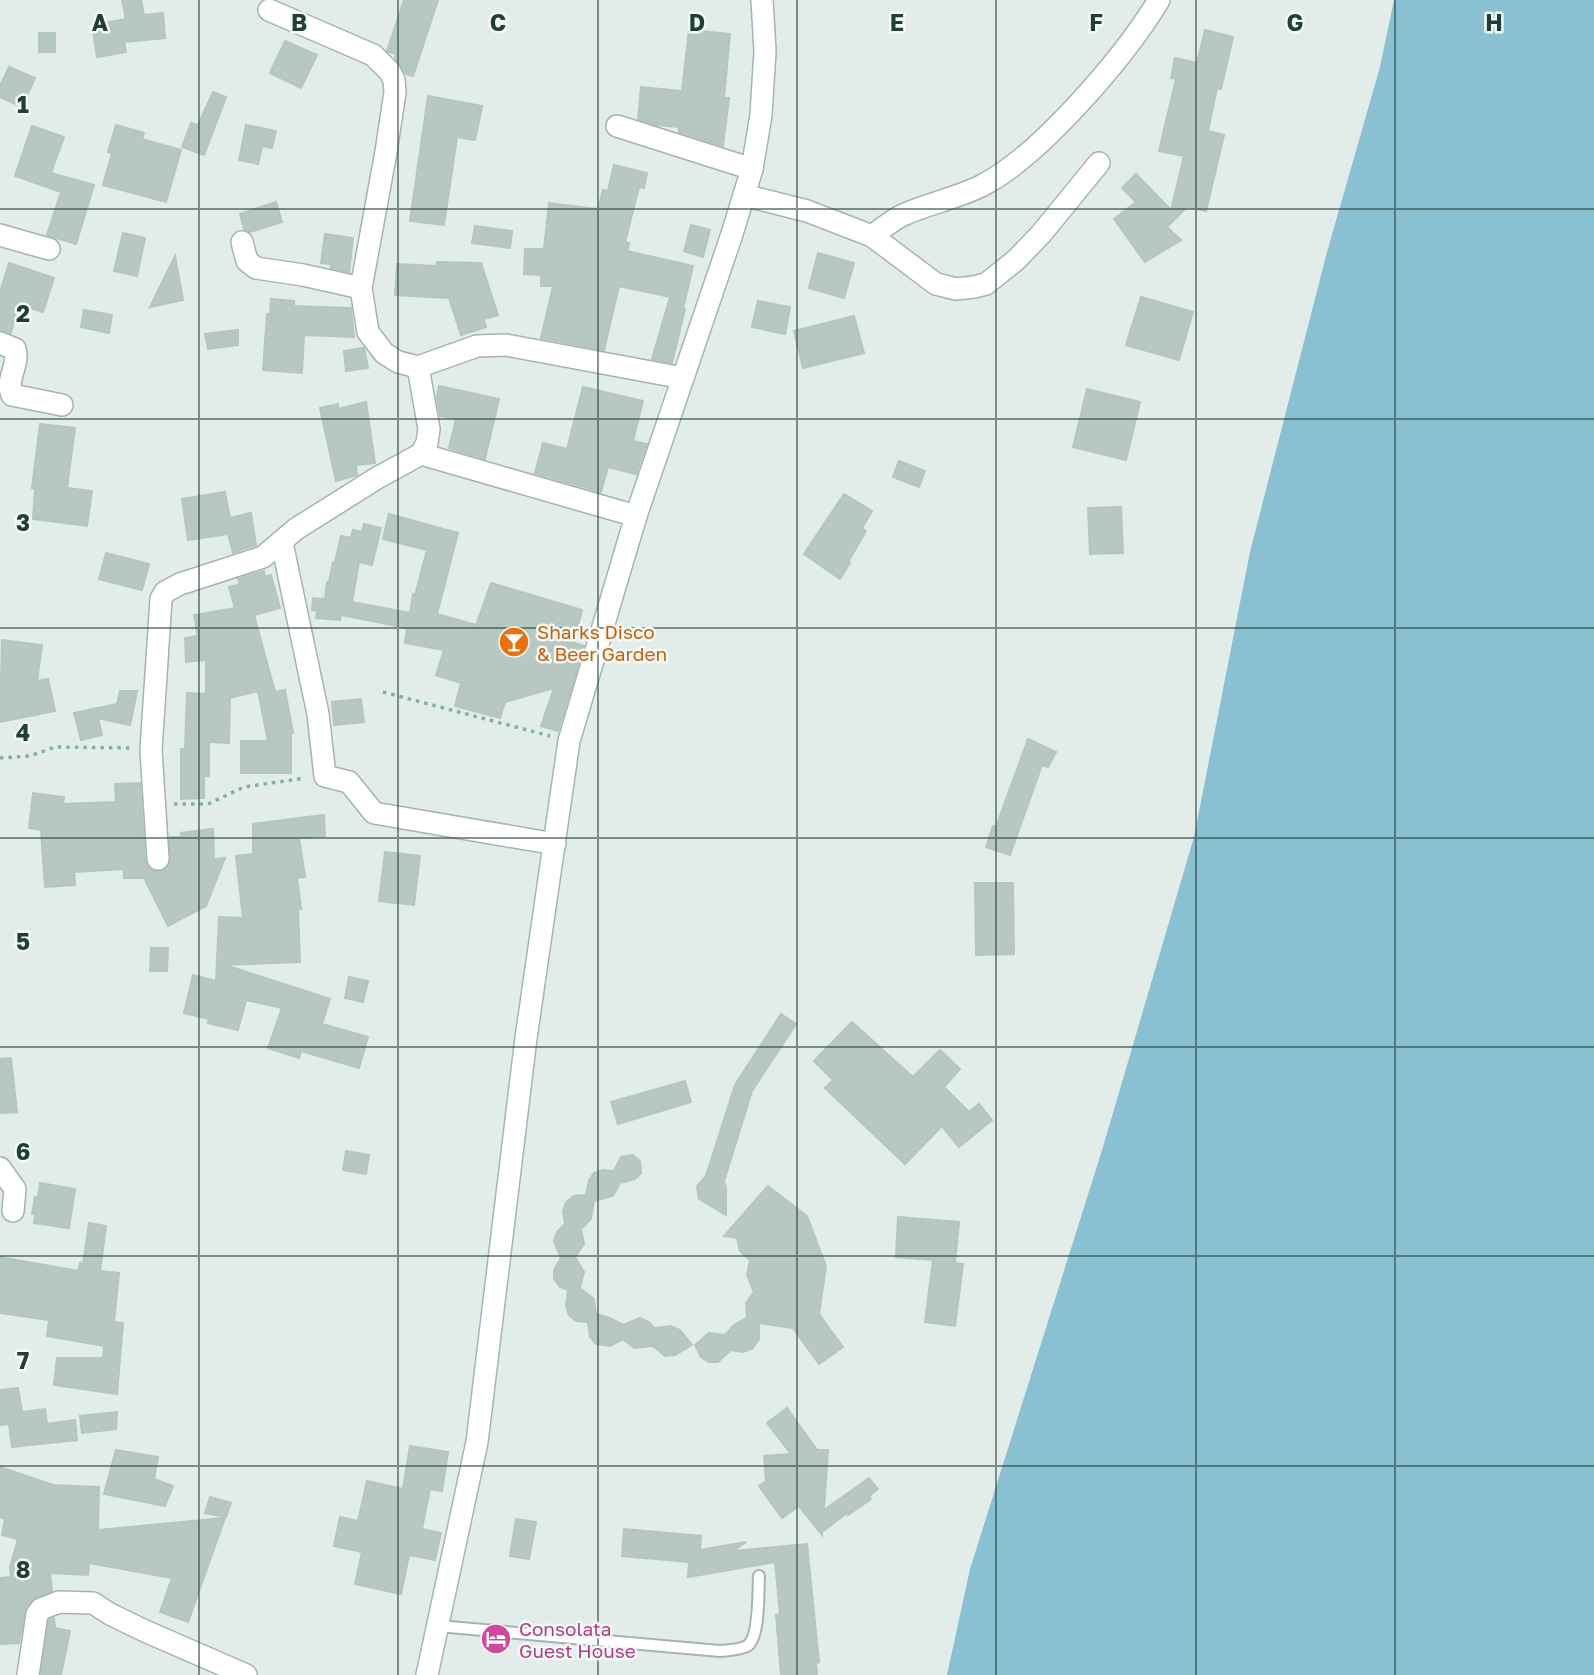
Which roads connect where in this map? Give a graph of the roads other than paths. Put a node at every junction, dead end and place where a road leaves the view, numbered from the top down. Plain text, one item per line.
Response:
1 (762, 0) edge
2 (1159, 0) edge
3 (269, 10) dead end
4 (617, 126) dead end
5 (1099, 163) dead end
6 (752, 169) junction
7 (744, 195) junction
8 (0, 235) edge
9 (872, 236) junction
10 (242, 242) dead end
11 (49, 249) dead end
12 (361, 288) junction
13 (0, 343) edge
14 (418, 367) junction
15 (683, 378) junction
16 (62, 405) dead end
17 (421, 454) junction
18 (636, 516) junction
19 (282, 543) junction
20 (555, 844) junction
21 (158, 859) dead end
22 (0, 1168) edge
23 (13, 1211) dead end
24 (759, 1576) dead end
25 (438, 1626) junction
26 (28, 1675) edge
27 (246, 1675) edge
28 (428, 1675) edge

1 - 6 street
2 - 9 street
3 - 12 street
4 - 6 street
5 - 9 street
6 - 7 street
7 - 9 street
7 - 15 street
8 - 11 street
10 - 12 street
12 - 14 street
13 - 16 street
14 - 15 street
14 - 17 street
15 - 18 street
17 - 18 street
17 - 19 street
18 - 20 street
19 - 20 street
19 - 21 street
20 - 25 street
22 - 23 street
24 - 25 lane
25 - 28 street
26 - 27 street

